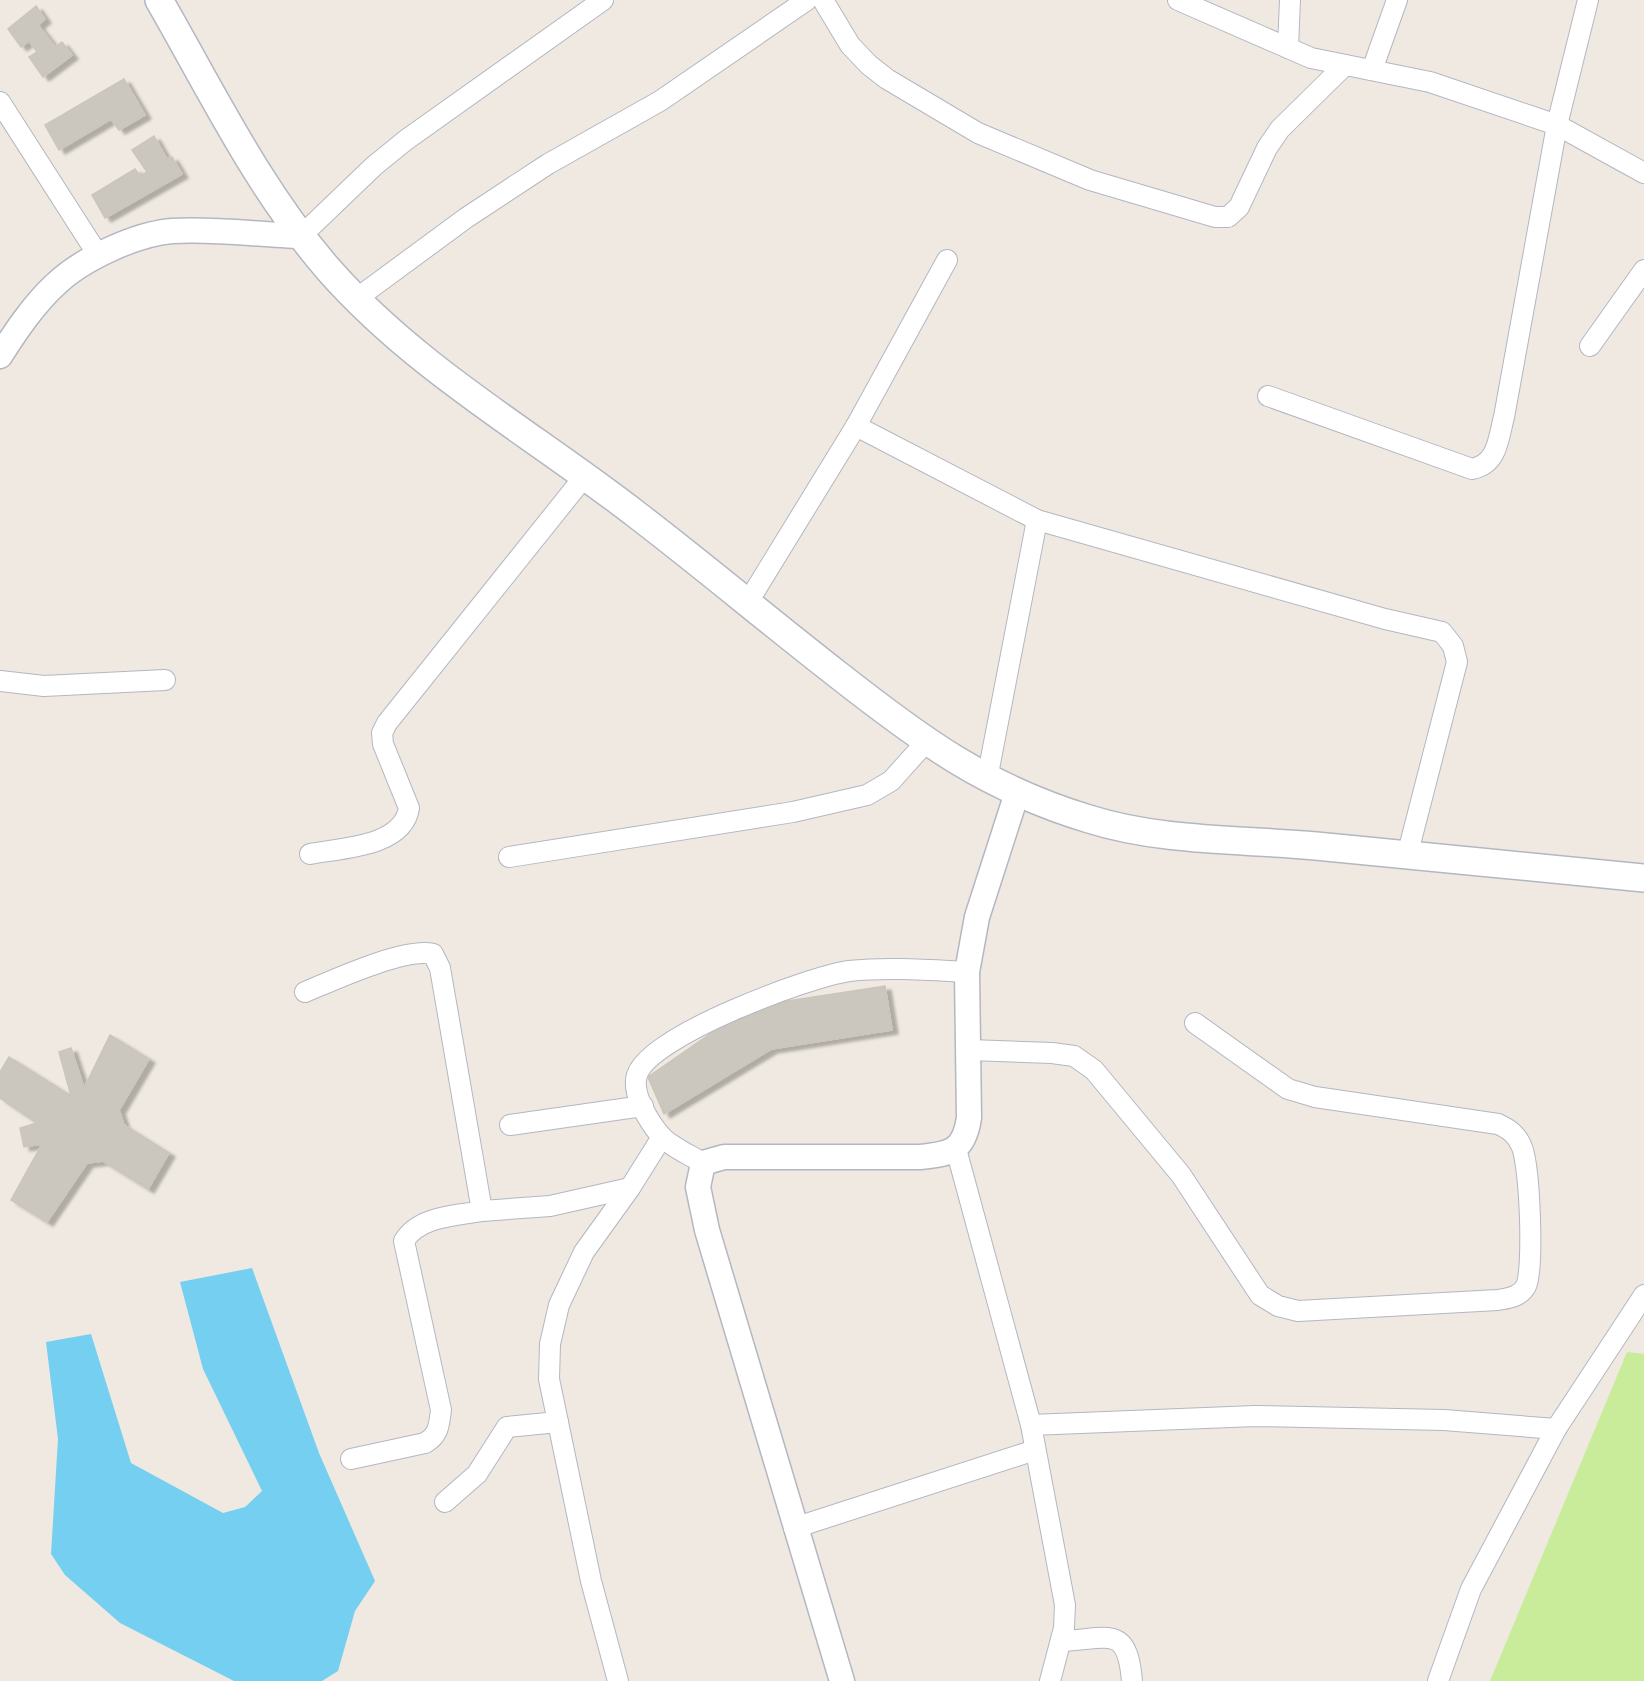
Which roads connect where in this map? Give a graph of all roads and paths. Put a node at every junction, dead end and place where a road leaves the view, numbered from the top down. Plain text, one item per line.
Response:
1 (159, 0) edge
2 (603, 0) edge
3 (807, 0) edge
4 (822, 0) edge
5 (1178, 0) edge
6 (1290, 0) edge
7 (1397, 0) edge
8 (1588, 0) edge
9 (1288, 48) junction
10 (1345, 65) junction
11 (1372, 70) junction
12 (0, 102) edge
13 (1557, 125) junction
14 (1644, 173) edge
15 (301, 236) junction
16 (98, 255) junction
17 (947, 260) dead end
18 (1644, 270) edge
19 (356, 299) junction
20 (1590, 346) dead end
21 (0, 356) edge
22 (1268, 396) dead end
23 (855, 426) junction
24 (584, 477) junction
25 (1037, 520) junction
26 (748, 603) junction
27 (165, 680) dead end
28 (0, 681) edge
29 (926, 742) junction
30 (987, 779) junction
31 (1017, 793) junction
32 (310, 854) dead end
33 (1407, 856) junction
34 (509, 858) dead end
35 (1644, 878) edge
36 (967, 972) junction
37 (305, 992) dead end
38 (1195, 1023) dead end
39 (969, 1050) junction
40 (643, 1106) junction
41 (510, 1125) dead end
42 (662, 1137) junction
43 (956, 1149) junction
44 (703, 1163) junction
45 (630, 1188) junction
46 (482, 1211) junction
47 (1644, 1294) edge
48 (558, 1422) junction
49 (1031, 1425) junction
50 (1556, 1429) junction
51 (1035, 1450) junction
52 (351, 1459) dead end
53 (445, 1502) dead end
54 (794, 1528) junction
55 (1061, 1641) junction
56 (618, 1681) edge
57 (842, 1681) edge
58 (1050, 1681) edge
59 (1132, 1681) edge
60 (1438, 1681) edge

1 - 15 main road
2 - 15 street
3 - 19 street
4 - 10 street
5 - 9 street
6 - 9 street
7 - 11 street
8 - 13 street
9 - 10 street
10 - 11 street
11 - 13 street
12 - 16 street
13 - 14 street
13 - 22 street
15 - 16 street
15 - 19 main road
16 - 21 street
17 - 23 street
18 - 20 street
19 - 24 main road
23 - 25 street
23 - 26 street
24 - 26 main road
24 - 32 street
25 - 30 street
25 - 33 street
26 - 29 main road
27 - 28 street
29 - 30 main road
29 - 34 street
30 - 31 main road
31 - 33 main road
31 - 36 street
33 - 35 main road
36 - 39 street
36 - 40 street
37 - 46 street
38 - 39 street
39 - 43 street
40 - 41 street
40 - 42 street
42 - 44 street
42 - 45 street
43 - 44 street
43 - 49 street
44 - 54 street
45 - 46 street
45 - 48 street
46 - 52 street
47 - 50 street
48 - 53 street
48 - 56 street
49 - 50 street
49 - 51 street
50 - 60 street
51 - 54 street
51 - 55 street
54 - 57 street
55 - 58 street
55 - 59 street

